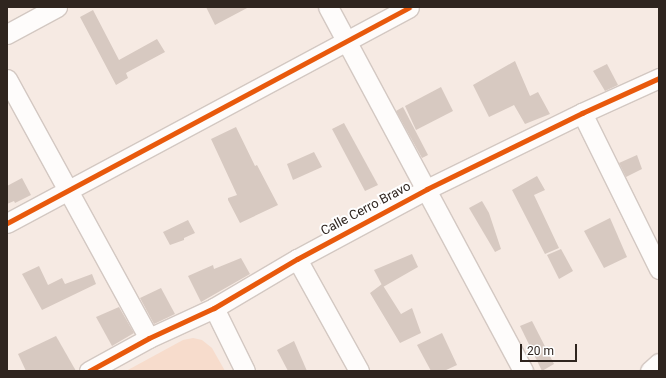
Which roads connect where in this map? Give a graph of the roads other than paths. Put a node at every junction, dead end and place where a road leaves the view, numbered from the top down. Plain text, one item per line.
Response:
1 (57, 7) edge
2 (328, 7) edge
3 (408, 7) edge
4 (7, 34) edge
5 (345, 39) junction
6 (659, 78) edge
7 (7, 79) edge
8 (582, 113) junction
9 (427, 189) junction
10 (68, 190) junction
11 (7, 222) edge
12 (297, 259) junction
13 (659, 269) edge
14 (214, 308) junction
15 (149, 338) junction
16 (659, 362) edge
17 (89, 371) edge
18 (245, 371) edge
19 (359, 371) edge
20 (523, 371) edge
21 (650, 371) edge

1 - 4 street
2 - 5 street
3 - 5 street
5 - 9 street
5 - 10 street
6 - 8 street, Calle Cerro Bravo
7 - 10 street
8 - 9 street, Calle Cerro Bravo
8 - 13 street
9 - 12 street, Calle Cerro Bravo
9 - 20 street
10 - 11 street
10 - 15 street
12 - 14 street, Calle Cerro Bravo
12 - 19 street
14 - 15 street, Calle Cerro Bravo
14 - 18 street
15 - 17 street, Calle Cerro Bravo
16 - 21 street

